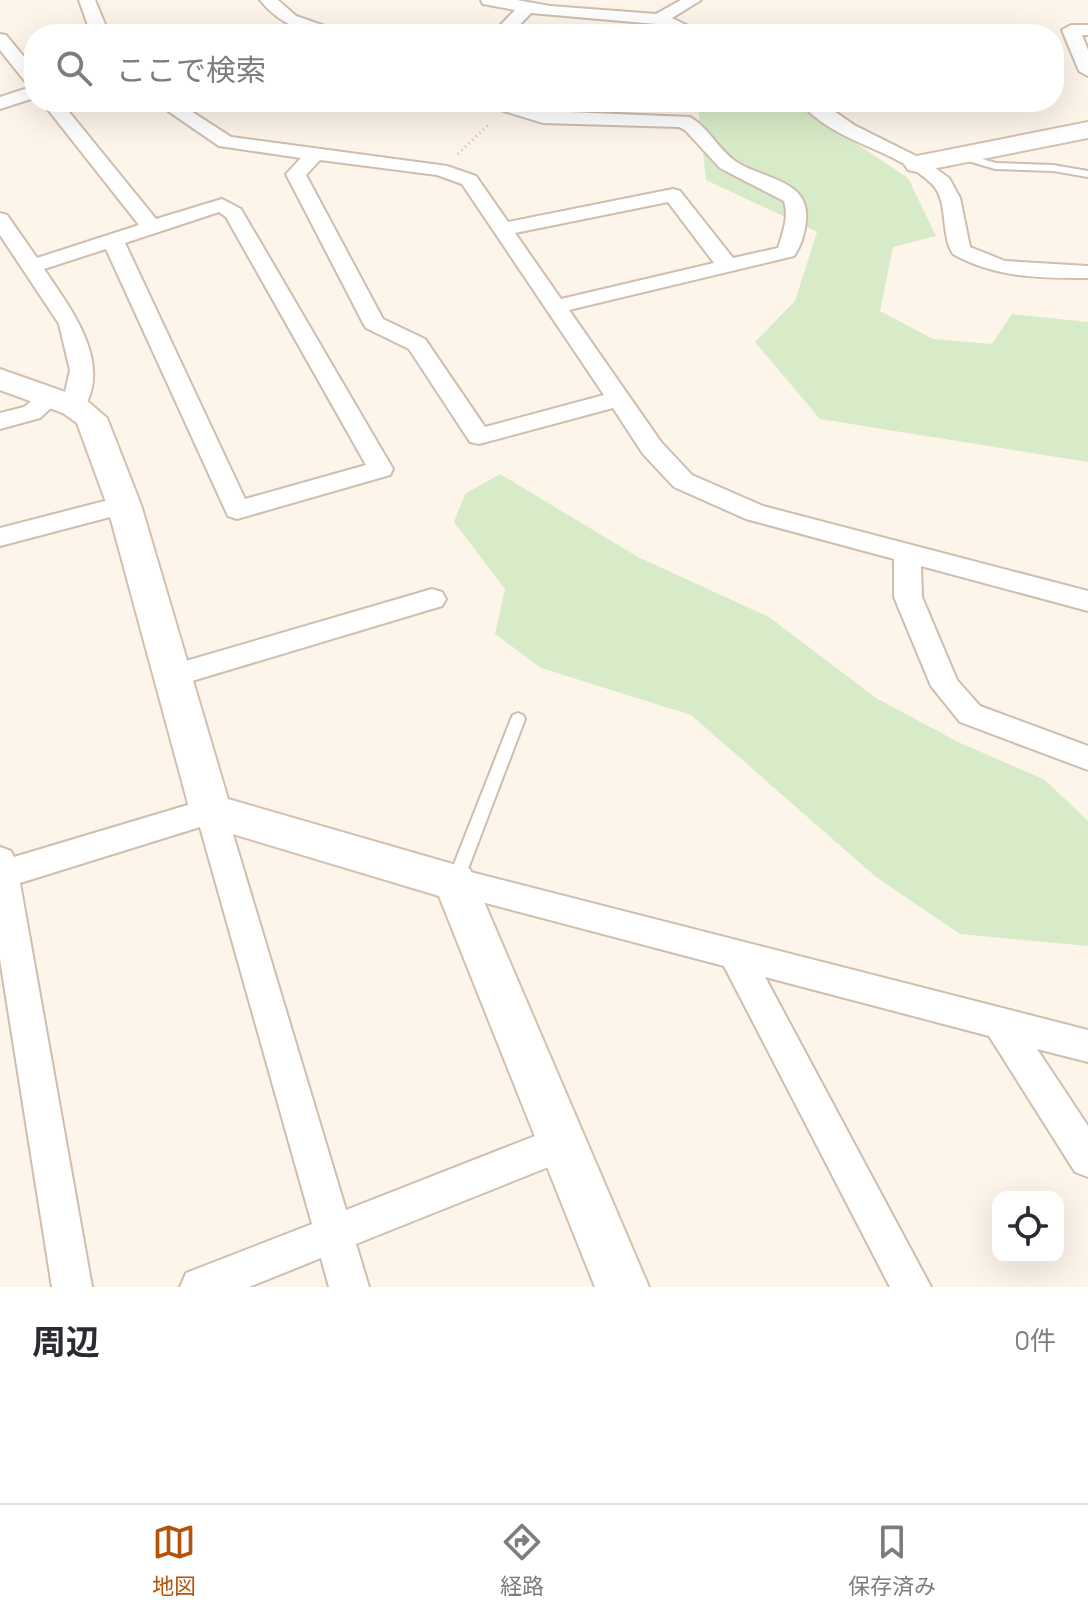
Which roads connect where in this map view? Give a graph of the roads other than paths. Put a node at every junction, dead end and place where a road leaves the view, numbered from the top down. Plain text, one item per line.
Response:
1 (87, 0) edge
2 (268, 0) edge
3 (489, 0) edge
4 (693, 0) edge
5 (557, 3) edge
6 (526, 8) junction
7 (659, 19) junction
8 (96, 24) edge
9 (301, 24) edge
10 (511, 24) edge
11 (671, 24) edge
12 (1088, 30) edge
13 (0, 39) edge
14 (24, 69) edge
15 (1088, 71) edge
16 (24, 95) edge
17 (0, 103) edge
18 (59, 112) edge
19 (180, 112) edge
20 (527, 112) edge
21 (823, 112) edge
22 (1088, 130) edge
23 (315, 154) junction
24 (958, 154) junction
25 (917, 164) junction
26 (1088, 174) edge
27 (0, 219) edge
28 (152, 227) junction
29 (502, 229) junction
30 (113, 240) junction
31 (33, 266) junction
32 (728, 266) junction
33 (1088, 272) edge
34 (554, 307) junction
35 (0, 379) edge
36 (619, 399) junction
37 (63, 401) junction
38 (0, 421) edge
39 (124, 505) junction
40 (0, 537) edge
41 (907, 554) junction
42 (432, 599) dead end
43 (1088, 601) edge
44 (172, 676) junction
45 (518, 719) dead end
46 (1088, 758) edge
47 (211, 811) junction
48 (1, 869) edge
49 (455, 882) junction
50 (734, 953) junction
51 (1001, 1025) junction
52 (1088, 1046) edge
53 (563, 1143) junction
54 (1088, 1159) edge
55 (333, 1234) junction
56 (72, 1287) edge
57 (200, 1287) edge
58 (349, 1287) edge
59 (622, 1287) edge
60 (911, 1287) edge

1 - 8 street
2 - 9 street
3 - 6 street
4 - 7 street
5 - 6 street
5 - 7 street
6 - 10 street
7 - 11 street
12 - 15 street
13 - 14 street
16 - 17 street
18 - 28 street
19 - 23 street
20 - 32 street
21 - 25 street
22 - 24 street
23 - 29 street
23 - 36 street
24 - 25 street
24 - 26 lane
25 - 33 street
27 - 31 street
28 - 30 street
28 - 30 street
29 - 32 street
29 - 34 street
30 - 31 street
31 - 37 street
32 - 34 street
34 - 36 street
35 - 37 street
36 - 41 street
37 - 38 street
37 - 39 street
39 - 40 street
39 - 44 street
41 - 43 street
41 - 46 street
42 - 44 street
44 - 47 street
45 - 49 lane
47 - 48 street
47 - 49 street
47 - 55 street
48 - 56 street
49 - 50 street
49 - 53 street
50 - 51 street
50 - 60 street
51 - 52 street
51 - 54 street
53 - 55 street
53 - 59 street
55 - 57 street
55 - 58 street

